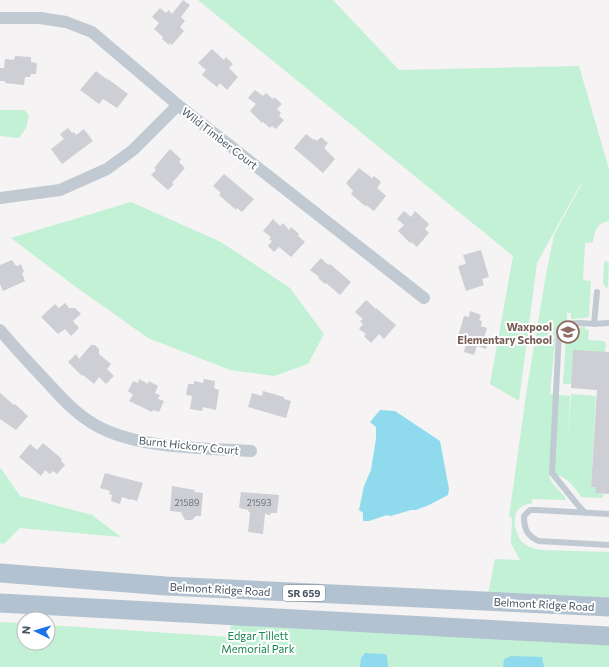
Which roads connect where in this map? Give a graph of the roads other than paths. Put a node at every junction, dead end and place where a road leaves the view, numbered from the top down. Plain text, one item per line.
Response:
1 (0, 18) edge
2 (178, 105) junction
3 (0, 198) edge
4 (597, 292) dead end
5 (424, 298) dead end
6 (609, 323) edge
7 (594, 324) junction
8 (0, 330) edge
9 (251, 451) dead end
10 (585, 513) junction
11 (609, 514) edge
12 (609, 545) edge
13 (0, 573) edge
14 (0, 603) edge
15 (609, 607) edge
16 (609, 636) edge

1 - 2 street, Wild Timber Court
2 - 3 street
2 - 5 street, Wild Timber Court
4 - 7 lane
6 - 7 lane
7 - 10 lane
8 - 9 street, Burnt Hickory Court
10 - 11 lane
10 - 12 lane
13 - 15 main road, Belmont Ridge Road / SR 659
14 - 16 main road

